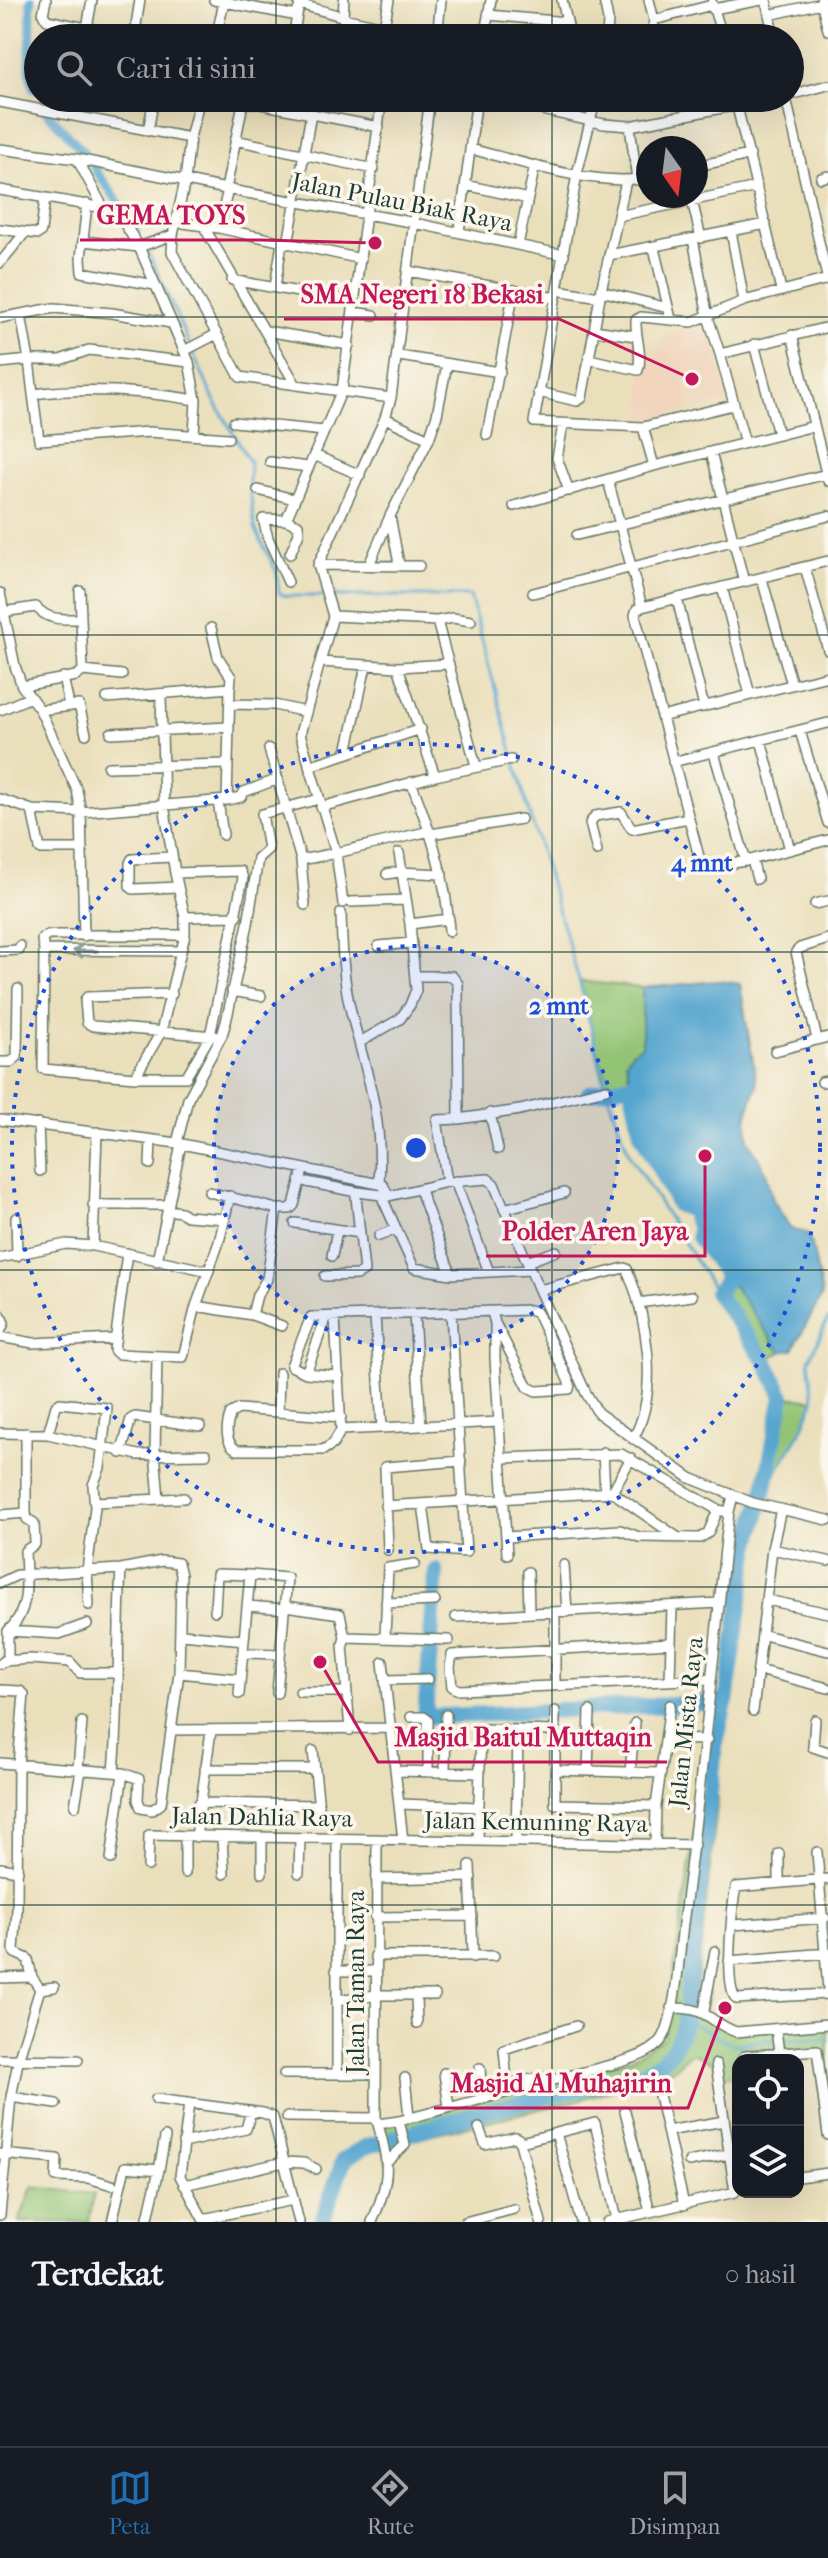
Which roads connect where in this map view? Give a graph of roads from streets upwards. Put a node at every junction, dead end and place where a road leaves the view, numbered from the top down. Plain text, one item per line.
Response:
1 (46, 0) edge
2 (92, 0) edge
3 (140, 0) edge
4 (344, 0) edge
5 (389, 0) edge
6 (441, 0) edge
7 (491, 0) edge
8 (562, 0) edge
9 (604, 0) edge
10 (649, 0) edge
11 (764, 0) edge
12 (219, 1) edge
13 (822, 1) edge
14 (299, 2) edge
15 (712, 5) edge
16 (488, 15) junction
17 (769, 15) junction
18 (297, 16) junction
19 (342, 16) junction
20 (654, 20) junction
21 (356, 21) junction
22 (567, 22) joint
23 (67, 24) edge
24 (88, 24) edge
25 (136, 24) edge
26 (217, 24) edge
27 (296, 24) edge
28 (355, 24) edge
29 (370, 24) edge
30 (385, 24) edge
31 (438, 24) edge
32 (486, 24) edge
33 (608, 24) edge
34 (654, 24) edge
35 (718, 24) edge
36 (771, 24) edge
37 (828, 29) edge
38 (828, 85) edge
39 (804, 92) edge
40 (0, 102) edge
41 (24, 107) edge
42 (49, 112) edge
43 (151, 112) edge
44 (196, 112) edge
45 (241, 112) edge
46 (301, 112) edge
47 (381, 112) edge
48 (428, 112) edge
49 (475, 112) edge
50 (563, 112) edge
51 (592, 112) edge
52 (692, 112) edge
53 (739, 112) edge
54 (791, 112) edge
55 (311, 114) junction
56 (590, 119) junction
57 (630, 126) junction
58 (379, 127) junction
59 (148, 131) junction
60 (190, 138) junction
61 (235, 140) junction
62 (0, 149) edge
63 (471, 149) junction
64 (636, 150) edge
65 (303, 154) junction
66 (750, 155) junction
67 (80, 160) junction
68 (708, 164) edge
69 (535, 165) junction
70 (374, 169) junction
71 (577, 174) junction
72 (636, 180) edge
73 (185, 181) junction
74 (626, 181) junction
75 (466, 185) junction
76 (757, 187) junction
77 (227, 189) junction
78 (0, 190) edge
79 (708, 196) edge
80 (45, 198) junction
81 (528, 199) junction
82 (296, 201) junction
83 (87, 204) junction
84 (103, 207) junction
85 (653, 208) edge
86 (693, 208) edge
87 (368, 215) junction
88 (618, 216) junction
89 (176, 222) junction
90 (413, 223) junction
91 (766, 224) junction
92 (204, 227) junction
93 (219, 228) junction
94 (0, 229) edge
95 (731, 231) junction
96 (459, 232) junction
97 (24, 234) junction
98 (173, 235) junction
99 (697, 238) junction
100 (83, 241) junction
101 (285, 244) junction
102 (144, 245) junction
103 (518, 245) junction
104 (654, 248) junction
105 (564, 255) junction
106 (609, 255) junction
107 (361, 259) junction
108 (0, 263) edge
109 (408, 271) junction
110 (232, 280) junction
111 (828, 280) edge
112 (155, 285) junction
113 (275, 287) junction
114 (514, 290) junction
115 (781, 290) junction
116 (556, 294) junction
117 (600, 294) junction
118 (744, 301) junction
119 (354, 307) junction
120 (668, 308) junction
121 (21, 315) junction
122 (374, 315) dead end
123 (708, 317) junction
124 (0, 318) edge
125 (671, 319) junction
126 (171, 323) junction
127 (828, 327) edge
128 (594, 330) junction
129 (266, 331) junction
130 (217, 334) junction
131 (792, 335) junction
132 (636, 336) junction
133 (754, 344) junction
134 (349, 345) junction
135 (189, 349) junction
136 (720, 354) junction
137 (399, 356) junction
138 (589, 359) junction
139 (29, 360) junction
140 (189, 362) junction
141 (0, 363) edge
142 (447, 364) junction
143 (500, 372) junction
144 (296, 385) junction
145 (342, 390) junction
146 (538, 392) junction
147 (33, 394) junction
148 (391, 398) junction
149 (196, 400) junction
150 (733, 405) junction
151 (385, 418) junction
152 (234, 422) dead end
153 (563, 425) junction
154 (814, 426) junction
155 (643, 427) junction
156 (324, 431) junction
157 (778, 434) junction
158 (194, 435) junction
159 (487, 435) dead end
160 (228, 438) dead end
161 (429, 439) junction
162 (745, 443) junction
163 (711, 452) junction
164 (314, 455) junction
165 (270, 462) dead end
166 (654, 466) junction
167 (308, 467) junction
168 (360, 475) junction
169 (827, 478) edge
170 (608, 480) junction
171 (258, 490) dead end
172 (569, 491) junction
173 (294, 499) junction
174 (722, 499) junction
175 (514, 506) dead end
176 (390, 516) junction
177 (828, 516) edge
178 (286, 520) junction
179 (620, 524) junction
180 (577, 535) dead end
181 (734, 541) junction
182 (290, 554) dead end
183 (828, 561) edge
184 (399, 564) junction
185 (318, 565) junction
186 (369, 565) junction
187 (419, 566) dead end
188 (630, 567) junction
189 (805, 567) junction
190 (762, 579) junction
191 (288, 582) dead end
192 (744, 582) junction
193 (722, 587) junction
194 (80, 591) dead end
195 (0, 593) edge
196 (533, 593) dead end
197 (677, 599) junction
198 (642, 607) junction
199 (3, 612) junction
200 (333, 616) junction
201 (81, 619) junction
202 (437, 621) junction
203 (471, 621) dead end
204 (211, 628) dead end
205 (828, 650) edge
206 (320, 662) junction
207 (449, 664) junction
208 (366, 666) junction
209 (398, 667) junction
210 (83, 671) junction
211 (122, 675) dead end
212 (828, 676) edge
213 (63, 677) junction
214 (792, 685) junction
215 (22, 686) junction
216 (229, 688) junction
217 (161, 695) junction
218 (750, 695) junction
219 (31, 697) junction
220 (107, 698) dead end
221 (230, 704) junction
222 (69, 705) junction
223 (704, 707) junction
224 (0, 710) edge
225 (40, 710) junction
226 (306, 712) junction
227 (661, 717) junction
228 (828, 723) edge
229 (228, 727) junction
230 (421, 729) junction
231 (162, 730) junction
232 (800, 731) junction
233 (111, 733) dead end
234 (86, 734) dead end
235 (761, 740) junction
236 (269, 749) dead end
237 (347, 752) junction
238 (714, 753) junction
239 (511, 760) dead end
240 (673, 762) junction
241 (227, 764) junction
242 (163, 765) junction
243 (309, 766) junction
244 (476, 766) junction
245 (108, 767) dead end
246 (435, 776) junction
247 (278, 779) junction
248 (411, 782) junction
249 (0, 799) edge
250 (222, 800) junction
251 (320, 803) junction
252 (164, 805) junction
253 (286, 808) junction
254 (32, 810) junction
255 (81, 812) junction
256 (688, 818) junction
257 (521, 819) dead end
258 (828, 823) edge
259 (430, 833) junction
260 (223, 835) dead end
261 (828, 840) edge
262 (82, 849) junction
263 (790, 850) junction
264 (597, 851) dead end
265 (336, 853) junction
266 (399, 853) dead end
267 (172, 857) junction
268 (301, 860) junction
269 (749, 860) junction
270 (175, 873) junction
271 (403, 873) junction
272 (387, 874) dead end
273 (442, 874) junction
274 (757, 879) dead end
275 (178, 887) junction
276 (406, 900) junction
277 (828, 901) edge
278 (815, 904) dead end
279 (305, 905) dead end
280 (344, 906) junction
281 (237, 916) junction
282 (185, 917) junction
283 (449, 919) junction
284 (410, 924) junction
285 (449, 931) dead end
286 (185, 935) junction
287 (84, 936) junction
288 (125, 936) junction
289 (142, 936) junction
290 (828, 940) edge
291 (412, 943) junction
292 (20, 946) dead end
293 (379, 946) dead end
294 (44, 950) junction
295 (0, 951) edge
296 (181, 951) junction
297 (125, 952) junction
298 (143, 952) junction
299 (417, 976) junction
300 (18, 989) dead end
301 (232, 991) junction
302 (172, 994) junction
303 (261, 996) dead end
304 (161, 1032) junction
305 (216, 1036) junction
306 (823, 1038) edge
307 (360, 1042) junction
308 (775, 1051) dead end
309 (0, 1062) edge
310 (135, 1077) junction
311 (606, 1089) dead end
312 (490, 1113) junction
313 (459, 1119) junction
314 (0, 1120) edge
315 (38, 1124) junction
316 (97, 1132) junction
317 (151, 1140) junction
318 (179, 1143) junction
319 (498, 1149) dead end
320 (150, 1164) dead end
321 (303, 1170) junction
322 (40, 1171) dead end
323 (307, 1182) dead end
324 (451, 1182) junction
325 (379, 1184) junction
326 (420, 1190) junction
327 (209, 1192) dead end
328 (357, 1192) junction
329 (564, 1193) dead end
330 (385, 1195) junction
331 (230, 1196) junction
332 (93, 1205) junction
333 (167, 1208) junction
334 (277, 1209) junction
335 (504, 1209) junction
336 (16, 1218) dead end
337 (225, 1219) junction
338 (295, 1223) dead end
339 (396, 1229) junction
340 (337, 1230) junction
341 (360, 1233) junction
342 (379, 1236) dead end
343 (93, 1246) junction
344 (556, 1251) dead end
345 (127, 1253) junction
346 (17, 1256) junction
347 (332, 1256) dead end
348 (0, 1258) edge
349 (157, 1261) junction
350 (529, 1266) junction
351 (209, 1271) junction
352 (489, 1272) junction
353 (451, 1274) junction
354 (325, 1276) dead end
355 (539, 1290) junction
356 (692, 1296) dead end
357 (638, 1303) junction
358 (196, 1306) junction
359 (451, 1313) junction
360 (0, 1314) edge
361 (414, 1314) junction
362 (252, 1315) junction
363 (375, 1316) junction
364 (331, 1317) junction
365 (494, 1318) junction
366 (282, 1326) dead end
367 (0, 1335) edge
368 (115, 1339) junction
369 (157, 1357) junction
370 (279, 1373) dead end
371 (306, 1373) junction
372 (339, 1376) junction
373 (278, 1412) junction
374 (341, 1417) junction
375 (156, 1420) junction
376 (499, 1422) junction
377 (459, 1424) junction
378 (200, 1426) dead end
379 (421, 1426) junction
380 (382, 1428) junction
381 (341, 1430) junction
382 (0, 1433) edge
383 (26, 1433) junction
384 (48, 1434) junction
385 (633, 1439) junction
386 (101, 1447) junction
387 (603, 1452) junction
388 (121, 1453) junction
389 (206, 1454) dead end
390 (156, 1456) junction
391 (501, 1458) junction
392 (631, 1458) junction
393 (461, 1461) junction
394 (609, 1492) junction
395 (733, 1496) junction
396 (184, 1498) dead end
397 (503, 1498) junction
398 (159, 1499) junction
399 (464, 1501) junction
400 (95, 1502) junction
401 (423, 1504) junction
402 (385, 1506) junction
403 (776, 1508) junction
404 (718, 1510) junction
405 (729, 1512) junction
406 (26, 1513) junction
407 (2, 1515) dead end
408 (828, 1520) edge
409 (506, 1537) junction
410 (677, 1537) junction
411 (772, 1549) junction
412 (388, 1550) dead end
413 (507, 1554) dead end
414 (828, 1561) edge
415 (415, 1564) dead end
416 (564, 1565) dead end
417 (121, 1569) junction
418 (87, 1571) junction
419 (528, 1572) dead end
420 (250, 1575) junction
421 (26, 1576) junction
422 (0, 1583) edge
423 (767, 1600) junction
424 (435, 1601) dead end
425 (386, 1603) junction
426 (719, 1603) junction
427 (89, 1605) dead end
428 (248, 1606) junction
429 (672, 1606) junction
430 (285, 1607) junction
431 (215, 1611) dead end
432 (567, 1612) junction
433 (529, 1613) junction
434 (555, 1613) junction
435 (828, 1613) edge
436 (456, 1617) dead end
437 (87, 1624) dead end
438 (8, 1631) junction
439 (182, 1634) junction
440 (764, 1635) junction
441 (345, 1637) junction
442 (385, 1637) junction
443 (244, 1640) junction
444 (449, 1640) dead end
445 (671, 1643) junction
446 (555, 1648) junction
447 (828, 1651) edge
448 (243, 1653) junction
449 (280, 1654) junction
450 (2, 1662) edge
451 (383, 1662) dead end
452 (758, 1670) junction
453 (118, 1673) junction
454 (179, 1673) junction
455 (240, 1679) junction
456 (428, 1679) dead end
457 (710, 1679) junction
458 (385, 1680) junction
459 (670, 1680) junction
460 (555, 1684) junction
461 (1, 1686) edge
462 (828, 1688) edge
463 (300, 1692) dead end
464 (346, 1692) junction
465 (277, 1693) dead end
466 (239, 1694) dead end
467 (670, 1705) dead end
468 (555, 1711) dead end
469 (590, 1711) dead end
470 (753, 1711) dead end
471 (446, 1715) dead end
472 (411, 1717) dead end
473 (815, 1720) dead end
474 (82, 1722) dead end
475 (635, 1723) dead end
476 (392, 1728) junction
477 (173, 1730) junction
478 (350, 1730) junction
479 (211, 1731) junction
480 (518, 1731) junction
481 (555, 1731) junction
482 (667, 1739) junction
483 (707, 1740) junction
484 (313, 1751) dead end
485 (828, 1752) edge
486 (0, 1763) edge
487 (18, 1765) junction
488 (205, 1769) junction
489 (314, 1769) junction
490 (79, 1770) junction
491 (555, 1770) junction
492 (397, 1771) junction
493 (588, 1771) junction
494 (428, 1772) junction
495 (445, 1772) junction
496 (630, 1772) junction
497 (118, 1773) junction
498 (480, 1773) junction
499 (661, 1773) junction
500 (199, 1803) junction
501 (400, 1804) junction
502 (319, 1805) junction
503 (75, 1806) dead end
504 (656, 1806) junction
505 (479, 1807) junction
506 (320, 1818) dead end
507 (190, 1837) junction
508 (222, 1837) junction
509 (262, 1838) junction
510 (300, 1838) junction
511 (337, 1839) junction
512 (377, 1839) junction
513 (403, 1840) junction
514 (478, 1840) junction
515 (516, 1840) junction
516 (655, 1845) junction
517 (694, 1845) junction
518 (817, 1852) dead end
519 (779, 1854) dead end
520 (111, 1859) dead end
521 (470, 1865) dead end
522 (148, 1866) dead end
523 (0, 1868) edge
524 (18, 1871) junction
525 (185, 1873) dead end
526 (262, 1873) dead end
527 (299, 1873) dead end
528 (224, 1874) dead end
529 (471, 1877) junction
530 (376, 1879) junction
531 (823, 1879) edge
532 (779, 1883) junction
533 (472, 1916) junction
534 (375, 1917) junction
535 (825, 1918) edge
536 (733, 1925) junction
537 (715, 1951) dead end
538 (826, 1953) edge
539 (375, 1956) junction
540 (494, 1956) dead end
541 (473, 1957) junction
542 (729, 1961) junction
543 (336, 1971) junction
544 (375, 1971) junction
545 (32, 1977) junction
546 (0, 1978) edge
547 (54, 1987) dead end
548 (40, 1989) junction
549 (828, 1992) edge
550 (376, 1995) junction
551 (435, 1995) dead end
552 (416, 1996) junction
553 (337, 2000) junction
554 (671, 2008) junction
555 (700, 2010) junction
556 (417, 2023) dead end
557 (828, 2024) edge
558 (576, 2026) dead end
559 (779, 2046) edge
560 (752, 2054) edge
561 (19, 2057) junction
562 (0, 2059) edge
563 (614, 2059) dead end
564 (78, 2060) dead end
565 (716, 2064) dead end
566 (480, 2068) dead end
567 (444, 2073) dead end
568 (284, 2074) dead end
569 (337, 2074) junction
570 (376, 2074) junction
571 (405, 2078) dead end
572 (507, 2088) junction
573 (659, 2095) dead end
574 (11, 2097) junction
575 (482, 2097) junction
576 (156, 2099) dead end
577 (189, 2103) junction
578 (56, 2104) dead end
579 (449, 2107) junction
580 (251, 2111) junction
581 (625, 2111) dead end
582 (287, 2117) dead end
583 (377, 2121) junction
584 (724, 2121) junction
585 (403, 2123) junction
586 (479, 2128) dead end
587 (667, 2131) junction
588 (556, 2133) junction
589 (828, 2135) edge
590 (165, 2137) dead end
591 (521, 2142) junction
592 (183, 2143) junction
593 (729, 2154) junction
594 (3, 2155) edge
595 (284, 2162) junction
596 (387, 2162) junction
597 (689, 2162) dead end
598 (316, 2169) dead end
599 (159, 2170) junction
600 (828, 2173) edge
601 (804, 2176) edge
602 (112, 2185) dead end
603 (184, 2185) junction
604 (293, 2200) junction
605 (684, 2205) junction
606 (514, 2209) dead end
607 (650, 2212) junction
608 (0, 2215) edge
609 (496, 2218) edge
610 (612, 2221) edge
611 (112, 2222) edge
612 (147, 2222) edge
613 (299, 2222) edge
614 (372, 2222) edge
615 (465, 2222) edge
616 (541, 2222) edge
617 (581, 2222) edge

1 - 23 street
2 - 24 street
3 - 25 street
4 - 19 street
5 - 30 street
6 - 31 street
7 - 16 street
8 - 22 street
9 - 33 street
10 - 20 street
11 - 15 street
11 - 17 street
12 - 18 street
12 - 26 street
13 - 17 street
13 - 37 street
14 - 18 street
14 - 19 street
15 - 20 street
15 - 35 street
16 - 22 street
16 - 32 street
17 - 36 street
18 - 27 street
19 - 21 street
20 - 34 street
21 - 28 street
21 - 29 street
38 - 39 street
40 - 41 street
42 - 59 street
43 - 59 street
44 - 60 street
45 - 61 street
46 - 55 street
47 - 58 street
48 - 90 street
49 - 63 street
50 - 56 street
51 - 56 street
52 - 57 street
53 - 66 street
54 - 111 street
55 - 58 street
55 - 65 street
56 - 57 street
56 - 71 street
57 - 64 street
58 - 70 street
59 - 60 street
60 - 73 street
61 - 65 street
61 - 77 street
62 - 67 street, Jalan Pulau Biak Raya
63 - 69 street
63 - 75 street
65 - 70 street
65 - 82 street
66 - 68 street
66 - 76 street
67 - 73 street, Jalan Pulau Biak Raya
67 - 84 street
69 - 71 street
69 - 81 street
70 - 87 street
71 - 74 street
71 - 105 street
72 - 74 street
73 - 77 street, Jalan Pulau Biak Raya
73 - 89 street
74 - 88 street
75 - 81 street
75 - 96 street
76 - 79 street
76 - 91 street
77 - 82 street, Jalan Pulau Biak Raya
77 - 93 street
78 - 80 street
80 - 83 street
80 - 97 street
81 - 103 street
82 - 87 street, Jalan Pulau Biak Raya
82 - 101 street
83 - 84 street
83 - 100 street
84 - 102 street
85 - 88 street
86 - 99 street
87 - 90 street, Jalan Pulau Biak Raya
87 - 107 street
88 - 106 street
89 - 92 street
89 - 98 street
90 - 96 street, Jalan Pulau Biak Raya
90 - 109 street
91 - 95 street
91 - 115 street
92 - 93 street
92 - 110 street
93 - 101 street
94 - 97 street
95 - 99 street
95 - 118 street
96 - 103 street, Jalan Pulau Biak Raya
97 - 108 street
98 - 102 street
98 - 130 street
99 - 104 street
99 - 123 street
100 - 102 street
100 - 112 street
101 - 107 street
101 - 113 street
102 - 112 street
103 - 105 street, Jalan Pulau Biak Raya
104 - 106 street
104 - 120 street
105 - 116 street
106 - 117 street
107 - 119 street
109 - 114 street
109 - 137 street
110 - 113 street
110 - 129 street
111 - 115 street
112 - 126 street
113 - 119 street
114 - 116 street
114 - 143 street
115 - 118 street
116 - 117 street
116 - 146 street
117 - 120 street
117 - 128 street
118 - 123 street
119 - 122 street
119 - 134 street
120 - 125 street
121 - 124 street
121 - 126 street
121 - 139 street
123 - 125 street
123 - 136 street
125 - 132 street
126 - 135 street
127 - 131 street
128 - 132 street
128 - 138 street
129 - 134 street
129 - 144 street
130 - 135 street
130 - 144 street
131 - 133 street
131 - 154 street
132 - 138 street
133 - 136 street
133 - 157 street
134 - 145 street
135 - 140 street
136 - 150 street
137 - 142 street
137 - 148 street
138 - 146 street
139 - 140 street
139 - 141 street
139 - 147 street
140 - 149 street
142 - 143 street
142 - 161 street
143 - 159 street
144 - 145 street
145 - 148 street
145 - 156 street
146 - 153 street
147 - 149 street
147 - 158 street
148 - 151 street
149 - 158 street
150 - 155 street
150 - 162 street
151 - 161 street
151 - 168 street
152 - 156 street
153 - 155 street
153 - 172 street
154 - 157 street
154 - 169 street
155 - 166 street
156 - 164 street
157 - 162 street
158 - 160 street
161 - 176 street
162 - 163 street
163 - 166 street
163 - 174 street
164 - 167 street
164 - 168 street
165 - 167 street
166 - 170 street
167 - 173 street
168 - 185 street
169 - 174 street
170 - 172 street
170 - 179 street
171 - 173 street
172 - 175 street
173 - 178 street
174 - 179 street
174 - 181 street
176 - 184 street
176 - 186 street
177 - 181 street
178 - 182 street
178 - 191 street
179 - 180 street
179 - 188 street
181 - 188 street
181 - 192 street
183 - 189 street
184 - 186 street
184 - 187 street
185 - 186 street
185 - 200 street
188 - 196 street
188 - 198 street
189 - 190 street
189 - 205 street
190 - 192 street
190 - 214 street
192 - 193 street
193 - 197 street
193 - 218 street
194 - 201 street
195 - 199 street
197 - 198 street
197 - 223 street
198 - 227 street
199 - 201 street
199 - 215 street
200 - 202 street
200 - 206 street
201 - 210 street
202 - 203 street
202 - 207 street
204 - 216 street
206 - 208 street
206 - 226 street
207 - 209 street
207 - 244 street
208 - 209 street
208 - 237 street
209 - 230 street
210 - 211 street
210 - 213 street
212 - 214 street
213 - 215 street
213 - 222 street
214 - 218 street
215 - 219 street
216 - 217 street
216 - 221 street
217 - 220 street
217 - 231 street
218 - 223 street
219 - 224 street
219 - 225 street
221 - 226 street
221 - 229 street
222 - 225 street
222 - 234 street
223 - 227 street
225 - 255 street
226 - 243 street
227 - 240 street
228 - 232 street
229 - 231 street
229 - 241 street
230 - 237 street
230 - 246 street
231 - 233 street
231 - 242 street
232 - 235 street
232 - 258 street
235 - 238 street
235 - 263 street
236 - 247 street
237 - 243 street
238 - 240 street
238 - 269 street
239 - 244 street
240 - 256 street
241 - 242 street
241 - 250 street
242 - 245 street
242 - 252 street
243 - 251 street
244 - 246 street
246 - 248 street
247 - 250 street
247 - 253 street
248 - 251 street
248 - 259 street
249 - 254 street
250 - 252 street
250 - 260 street
251 - 253 street
251 - 265 street
252 - 255 street
252 - 267 street
253 - 268 street
253 - 301 street
254 - 255 street
254 - 262 street
255 - 262 street
256 - 264 street
256 - 269 street
257 - 259 street
259 - 265 street
259 - 273 street
261 - 263 street
262 - 287 street
263 - 269 street
265 - 268 street
265 - 280 street
266 - 271 street
267 - 270 street
267 - 275 street
268 - 279 street
269 - 274 street
270 - 275 street
270 - 281 street
271 - 272 street
271 - 273 street
271 - 276 street
273 - 283 street
275 - 282 street
276 - 280 street
276 - 284 street
277 - 278 street
280 - 307 street
281 - 282 street
281 - 305 street
282 - 286 street
283 - 284 street
283 - 285 street
284 - 291 street
286 - 289 street
286 - 296 street
287 - 288 street
287 - 294 street
288 - 289 street
288 - 297 street
289 - 298 street
290 - 306 street
291 - 293 street
291 - 299 street
292 - 295 street
297 -> 294 street
294 - 310 street
296 - 298 street
296 - 302 street
297 - 298 street
299 - 307 street
299 - 313 street
300 - 309 street
301 - 303 street
301 - 305 street
302 - 304 street
302 - 304 street
304 - 305 street
304 - 310 street
305 - 310 street
305 - 318 street
306 - 308 street
307 - 325 street
311 - 312 street
312 - 313 street
312 - 319 street
313 - 324 street
314 - 315 street
315 - 316 street
315 - 322 street
316 - 317 street
316 - 332 street
317 - 318 street
317 - 320 street
318 - 321 street
318 - 333 street
321 - 325 street
321 - 334 street
323 - 328 street
324 - 326 street
324 - 335 street
324 - 352 street
325 - 330 street
326 - 330 street
326 - 353 street
327 - 331 street
328 - 330 street
328 - 341 street
329 - 335 street
330 - 339 street
331 - 334 street
331 - 337 street
332 - 333 street
332 - 343 street
333 - 337 street
333 - 349 street
334 - 362 street
335 - 350 street
336 - 346 street
337 - 351 street
338 - 340 street
339 - 342 street
339 - 353 street
340 - 341 street
340 - 347 street
341 - 354 street
343 - 345 street
343 - 346 street
344 - 350 street
345 - 349 street
345 - 368 street
346 - 348 street
349 - 351 street
350 - 352 street
350 - 355 street
351 - 358 street
352 - 353 street
355 - 357 street
355 - 385 street
356 - 357 street
357 - 385 street
358 - 362 street
358 - 369 street
359 - 361 street
359 - 365 street
359 - 377 street
360 - 367 street
361 - 363 street
361 - 379 street
362 - 366 street
363 - 364 street
363 - 380 street
364 - 371 street
364 - 371 street
364 - 372 street
365 - 365 street
365 - 376 street
367 - 368 street
368 - 369 street
369 - 375 street
370 - 373 street
371 - 372 street
372 - 374 street
373 - 374 street
373 - 381 street
374 - 381 street
375 - 378 street
375 - 388 street
375 - 390 street
376 - 377 street
376 - 391 street
377 - 379 street
377 - 393 street
379 - 380 street
380 - 381 street
382 - 383 street
383 - 384 street
383 - 406 street
384 - 386 street
384 - 386 street
385 - 395 street
386 - 388 street
386 - 400 street
387 - 391 street
387 - 392 street
387 - 394 street
388 - 390 street
389 - 390 street
390 - 398 street
391 - 397 street
392 - 394 street
392 - 404 street
393 - 399 street
393 - 402 street
394 - 397 street
394 - 410 street
395 - 403 street
395 - 405 street, Jalan Mista Raya
396 - 398 street
397 - 399 street
397 - 409 street
398 - 400 street
399 - 401 street
399 - 401 street
400 - 418 street
401 - 402 street
402 - 412 street
403 - 408 street
403 - 411 street
404 - 405 street
404 - 410 street
405 - 426 street, Jalan Mista Raya
406 - 407 street
406 - 421 street
409 - 410 street
409 - 413 street
411 - 414 street
411 - 423 street
415 - 425 street
416 - 432 street
417 - 418 street
417 - 439 street
417 - 453 street
418 - 421 street
418 - 427 street
419 - 433 street
420 - 428 street
420 - 430 street
420 - 431 street
421 - 422 street
421 - 438 street
423 - 435 street
423 - 440 street
424 - 425 street
425 - 442 street
426 - 429 street
426 - 457 street, Jalan Mista Raya
428 - 430 street
428 - 443 street
429 - 432 street
429 - 445 street
430 - 441 street
430 - 449 street
432 - 434 street
433 - 434 street
433 - 436 street
434 - 446 street
437 - 438 street
438 - 450 street
439 - 443 street
439 - 454 street
440 - 447 street
440 - 452 street
441 - 442 street
441 - 464 street
442 - 444 street
443 - 448 street
445 - 446 street
445 - 459 street
446 - 460 street
446 - 460 street
448 - 449 street
448 - 455 street
449 - 465 street
450 - 453 street
451 - 458 street
452 - 462 street
452 - 470 street
453 - 497 street
454 - 455 street
454 - 477 street
455 - 466 street
456 - 458 street
457 - 459 street
457 - 483 street, Jalan Mista Raya
458 - 476 street
459 - 460 street
461 - 487 street
463 - 464 street
464 - 478 street
467 - 482 street
468 - 481 street
469 - 493 street
471 - 495 street
472 - 494 street
473 - 485 street
474 - 490 street
475 - 496 street
476 - 478 street
476 - 492 street
477 - 479 street
477 - 497 street
478 - 479 street
479 - 488 street
480 - 481 street
480 - 498 street
480 - 515 street
481 - 491 street
482 - 483 street
482 - 499 street
483 - 517 street, Jalan Mista Raya
484 - 489 street
486 - 487 street
487 - 490 street
487 - 524 street
488 - 489 street
488 - 500 street
489 - 502 street
490 - 497 street
490 - 503 street
491 - 493 street
491 - 504 street
492 - 494 street
492 - 501 street
493 - 496 street
494 - 495 street
495 - 498 street
496 - 499 street
497 - 520 street
498 - 505 street
499 - 504 street
500 - 502 street
500 - 507 street
501 - 505 street
501 - 513 street
502 - 506 street
504 - 516 street
505 - 514 street
507 - 508 street, Jalan Dahlia Raya
507 - 522 street, Jalan Dahlia Raya
507 - 525 street
508 - 509 street, Jalan Dahlia Raya
508 - 528 street
509 - 510 street, Jalan Dahlia Raya
509 - 526 street
510 - 511 street, Jalan Dahlia Raya
510 - 527 street
511 - 512 street, Jalan Dahlia Raya
511 - 543 street
512 - 513 street, Jalan Kemuning Raya
512 - 530 street, Jalan Taman Raya
513 - 514 street, Jalan Kemuning Raya
514 - 515 street, Jalan Kemuning Raya
515 - 516 street, Jalan Kemuning Raya
516 - 517 street, Jalan Kemuning Raya
517 - 554 street, Jalan Mista Raya
518 - 531 street
519 - 532 street
521 - 529 street
523 - 524 street
524 - 545 street
529 - 530 street
529 - 533 street
530 - 534 street, Jalan Taman Raya
531 - 532 street
531 - 535 street
532 - 536 street
533 - 534 street
533 - 541 street
534 - 539 street, Jalan Taman Raya
535 - 536 street
535 - 538 street
536 - 542 street
537 - 555 street
538 - 542 street
538 - 549 street
539 - 541 street
539 - 544 street, Jalan Taman Raya
540 - 541 street
542 - 549 street
543 - 544 street
543 - 553 street
544 - 550 street, Jalan Taman Raya
545 - 546 street
545 - 548 street
547 - 548 street
548 - 561 street
550 - 552 street
550 - 553 street
550 - 570 street, Jalan Taman Raya
551 - 552 street
552 - 556 street
553 - 569 street
554 - 555 street
554 - 572 street, Jalan Mista Raya
555 - 559 street
557 - 559 street
558 - 572 street
559 - 560 street
559 - 589 street
561 - 562 street
561 - 564 street
561 - 574 street
563 - 572 street
565 - 584 street
566 - 575 street
567 - 579 street
568 - 569 street
569 - 570 street
570 - 583 street, Jalan Taman Raya
571 - 585 street
572 - 575 street
573 - 587 street
574 - 578 street
574 - 594 street
575 - 579 street
576 - 577 street
577 - 580 street
577 - 592 street
579 - 585 street
580 - 592 street
580 - 595 street
581 - 607 street
582 - 583 street
583 - 585 street
583 - 596 street, Jalan Taman Raya
584 - 587 street
584 - 593 street
585 - 596 street
586 - 591 street
587 - 605 street
588 - 591 street
588 - 610 street
588 - 617 street
590 - 599 street
591 - 616 street
592 - 603 street
593 - 597 street
593 - 605 street
594 - 602 street
594 - 608 street
595 - 598 street
595 - 603 street
595 - 604 street
596 - 614 street
599 - 611 street
599 - 612 street
600 - 601 street
603 - 604 street
604 - 613 street
605 - 607 street
606 - 609 street
607 - 610 street
609 - 615 street

